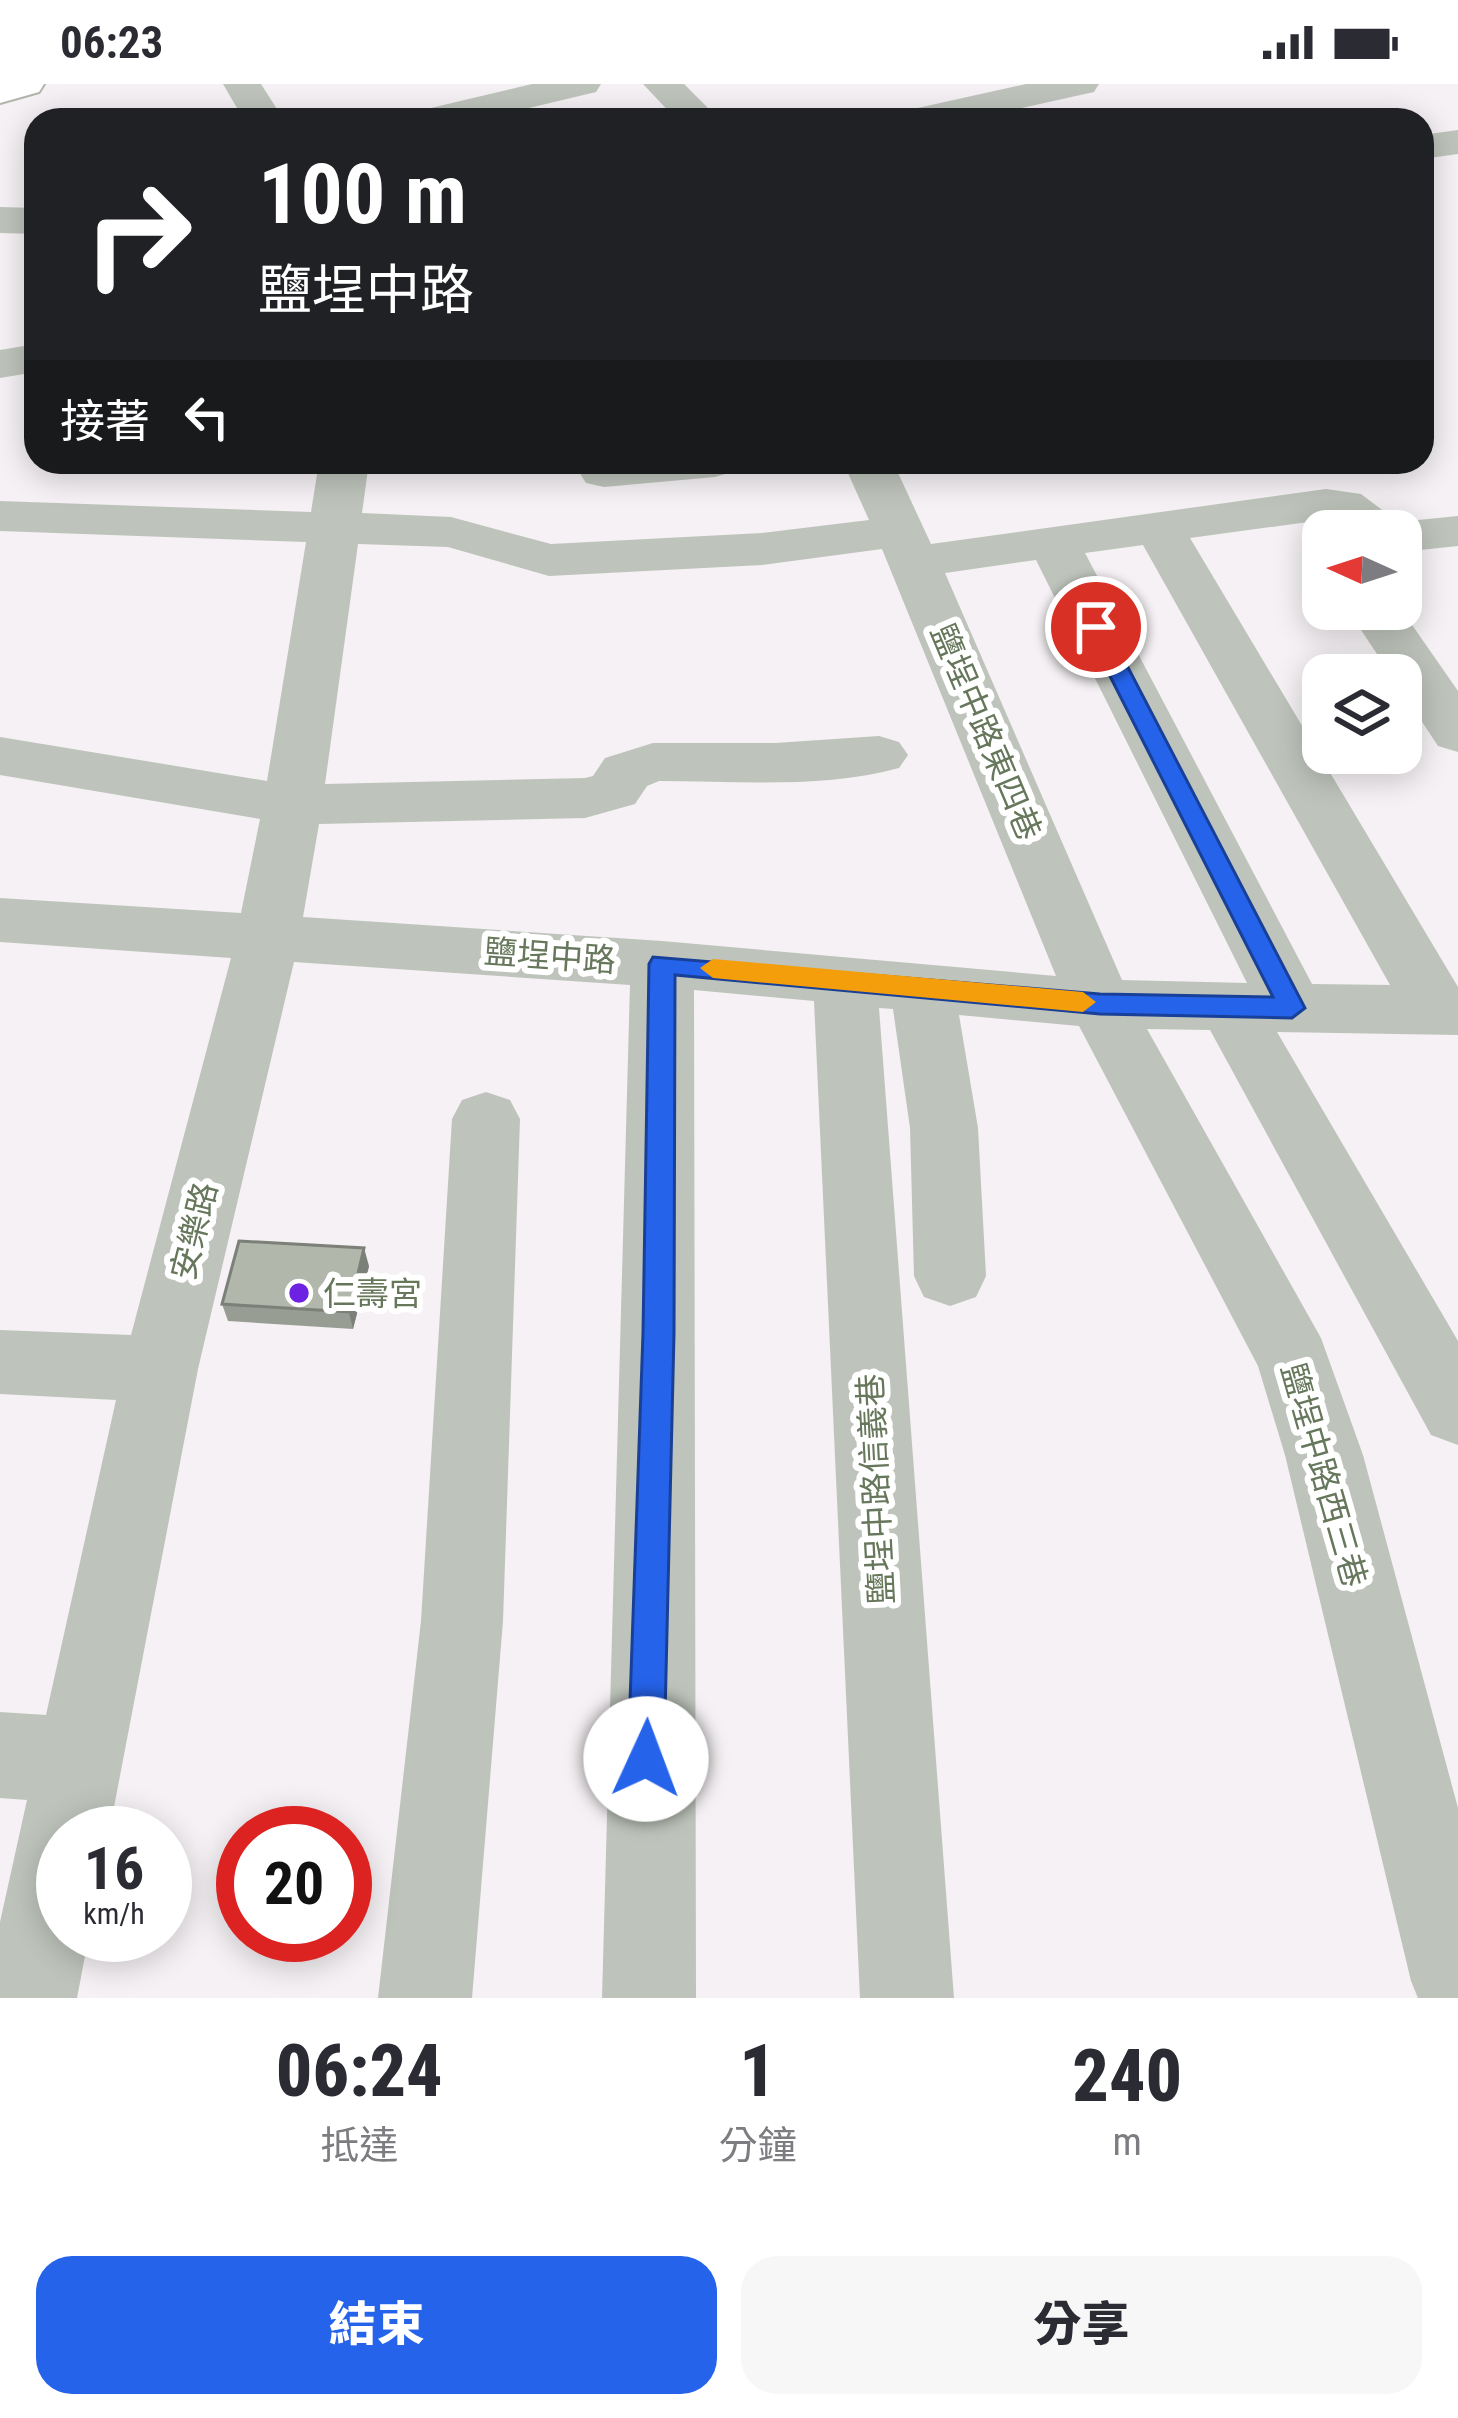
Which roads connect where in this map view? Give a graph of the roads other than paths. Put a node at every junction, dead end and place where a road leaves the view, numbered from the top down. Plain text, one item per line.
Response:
1 (25, 84) edge
2 (582, 84) edge
3 (662, 84) edge
4 (900, 84) edge
5 (1080, 84) edge
6 (0, 91) edge
7 (479, 108) edge
8 (687, 108) edge
9 (920, 108) edge
10 (973, 108) edge
11 (872, 474) edge
12 (1283, 474) edge
13 (340, 496) edge
14 (1308, 510) edge
15 (0, 516) edge
16 (1302, 520) edge
17 (1158, 527) junction
18 (1458, 531) edge
19 (1422, 535) edge
20 (1053, 542) junction
21 (905, 547) junction
22 (1388, 630) edge
23 (1458, 733) edge
24 (879, 754) dead end
25 (0, 756) edge
26 (293, 805) junction
27 (0, 920) edge
28 (268, 937) junction
29 (662, 964) junction
30 (845, 980) junction
31 (922, 986) junction
32 (1100, 1004) junction
33 (1261, 1007) junction
34 (1448, 1011) edge
35 (486, 1119) dead end
36 (950, 1276) dead end
37 (0, 1362) edge
38 (160, 1369) junction
39 (1458, 1411) edge
40 (39, 1757) edge
41 (1458, 1981) edge
42 (30, 1998) edge
43 (424, 1998) edge
44 (649, 1998) edge
45 (907, 1998) edge

1 - 6 main road
2 - 7 street
3 - 8 street
4 - 9 street
5 - 10 street
11 - 21 street, 鹽埕中路東四巷
12 - 14 street
13 - 15 street
13 - 21 street
13 - 26 street, 安樂路
16 - 17 street
17 - 20 street
17 - 34 street
18 - 19 street
20 - 21 street
20 - 33 street
21 - 32 street, 鹽埕中路東四巷
22 - 23 street
24 - 26 street
25 - 26 street
26 - 28 street, 安樂路
27 - 28 street, 鹽埕中路
28 - 29 street, 鹽埕中路
28 - 38 street, 安樂路
29 - 30 street, 鹽埕中路
29 - 44 street
30 - 31 street, 鹽埕中路
30 - 45 street, 鹽埕中路信義巷
31 - 32 street, 鹽埕中路
31 - 36 street
32 - 33 street, 鹽埕中路
32 - 41 street, 鹽埕中路西三巷
33 - 34 street, 鹽埕中路
33 - 39 street
35 - 43 street
37 - 38 street
38 - 40 street, 安樂路
40 - 42 street, 安樂路

